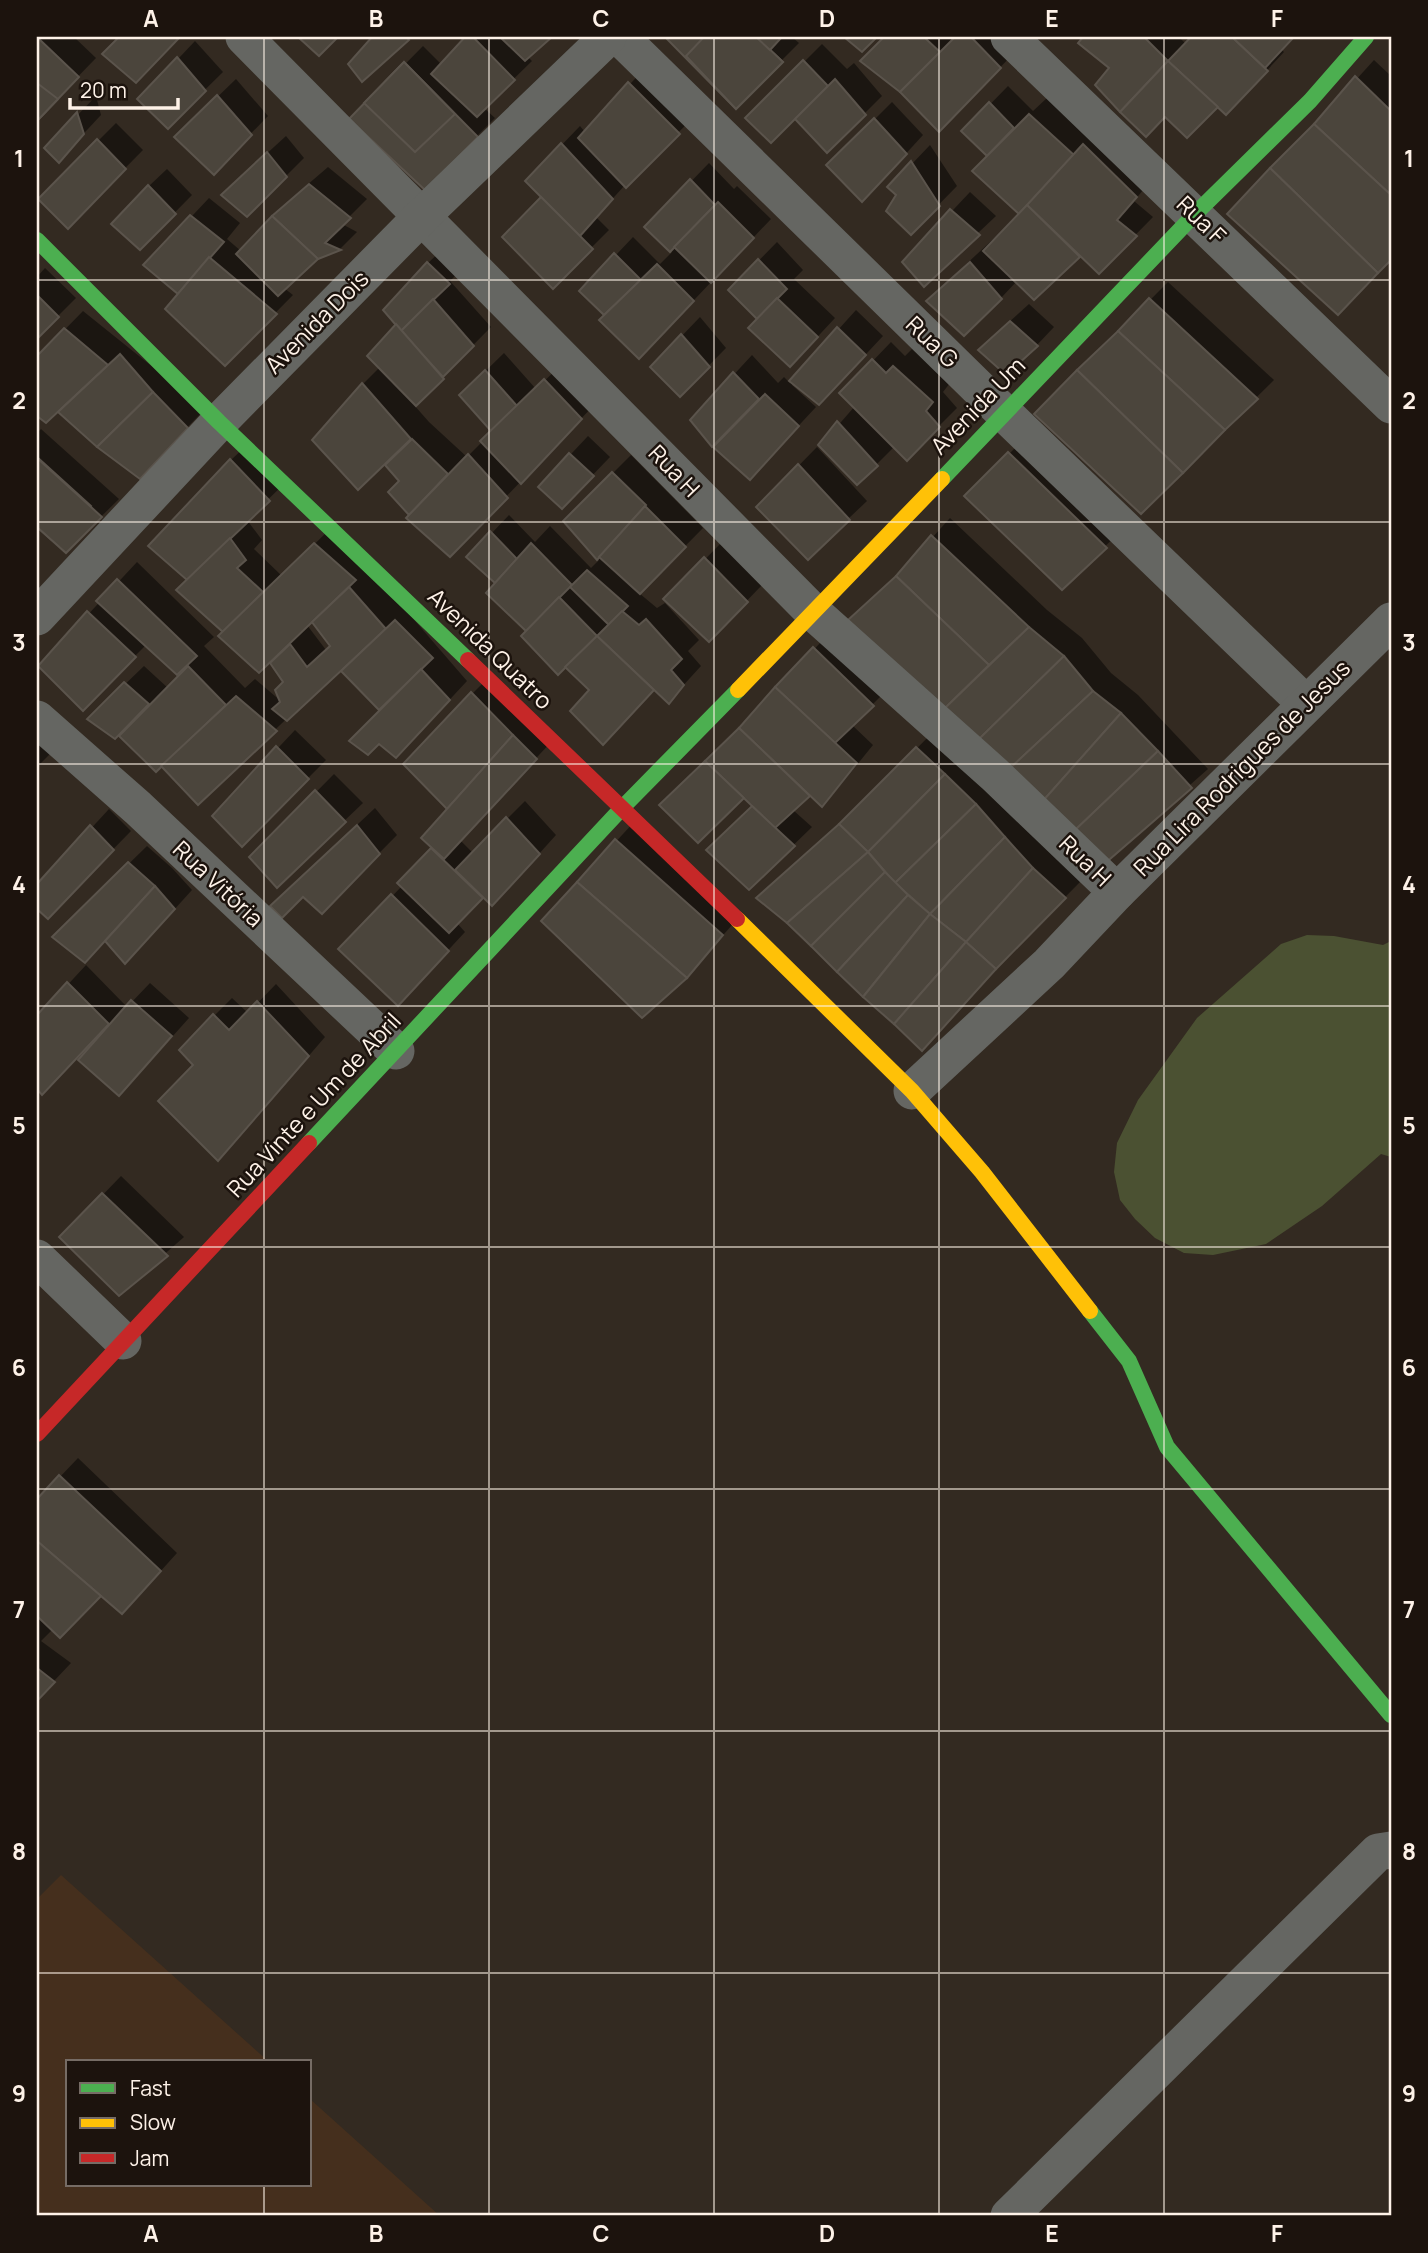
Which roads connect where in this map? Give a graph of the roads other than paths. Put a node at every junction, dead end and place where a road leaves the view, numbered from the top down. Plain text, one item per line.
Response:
1 (244, 37) edge
2 (608, 37) edge
3 (620, 37) edge
4 (1009, 37) edge
5 (1366, 37) edge
6 (1195, 214) junction
7 (422, 216) junction
8 (37, 240) edge
9 (1391, 405) edge
10 (1004, 413) junction
11 (219, 422) junction
12 (814, 613) junction
13 (37, 617) edge
14 (1391, 621) edge
15 (1307, 704) junction
16 (37, 719) edge
17 (623, 807) junction
18 (1117, 892) junction
19 (396, 1052) junction
20 (912, 1091) junction
21 (37, 1258) edge
22 (123, 1341) junction
23 (37, 1434) edge
24 (1391, 1715) edge
25 (1391, 1850) edge
26 (1009, 2216) edge

1 - 7 street, Rua H
2 - 7 street, Avenida Dois
3 - 10 street, Rua G
4 - 6 street, Rua F
5 - 6 street, Avenida Um
6 - 9 street, Rua F
6 - 10 street, Avenida Um
7 - 11 street, Avenida Dois
7 - 12 street, Rua H
8 - 11 street, Avenida Quatro
10 - 12 street, Avenida Um
10 - 15 street, Rua G
11 - 13 street, Avenida Dois
11 - 17 street, Avenida Quatro
12 - 17 street, Avenida Um
12 - 18 street, Rua H
14 - 15 street, Rua Lira Rodrigues de Jesus
15 - 18 street, Rua Lira Rodrigues de Jesus
16 - 19 street, Rua Vitória
17 - 19 street, Rua Vinte e Um de Abril
17 - 20 street, Avenida Quatro
18 - 20 street, Rua Lira Rodrigues de Jesus
19 - 22 street, Rua Vinte e Um de Abril
20 - 24 street, Avenida Quatro
21 - 22 street
22 - 23 street, Rua Vinte e Um de Abril
25 - 26 street

